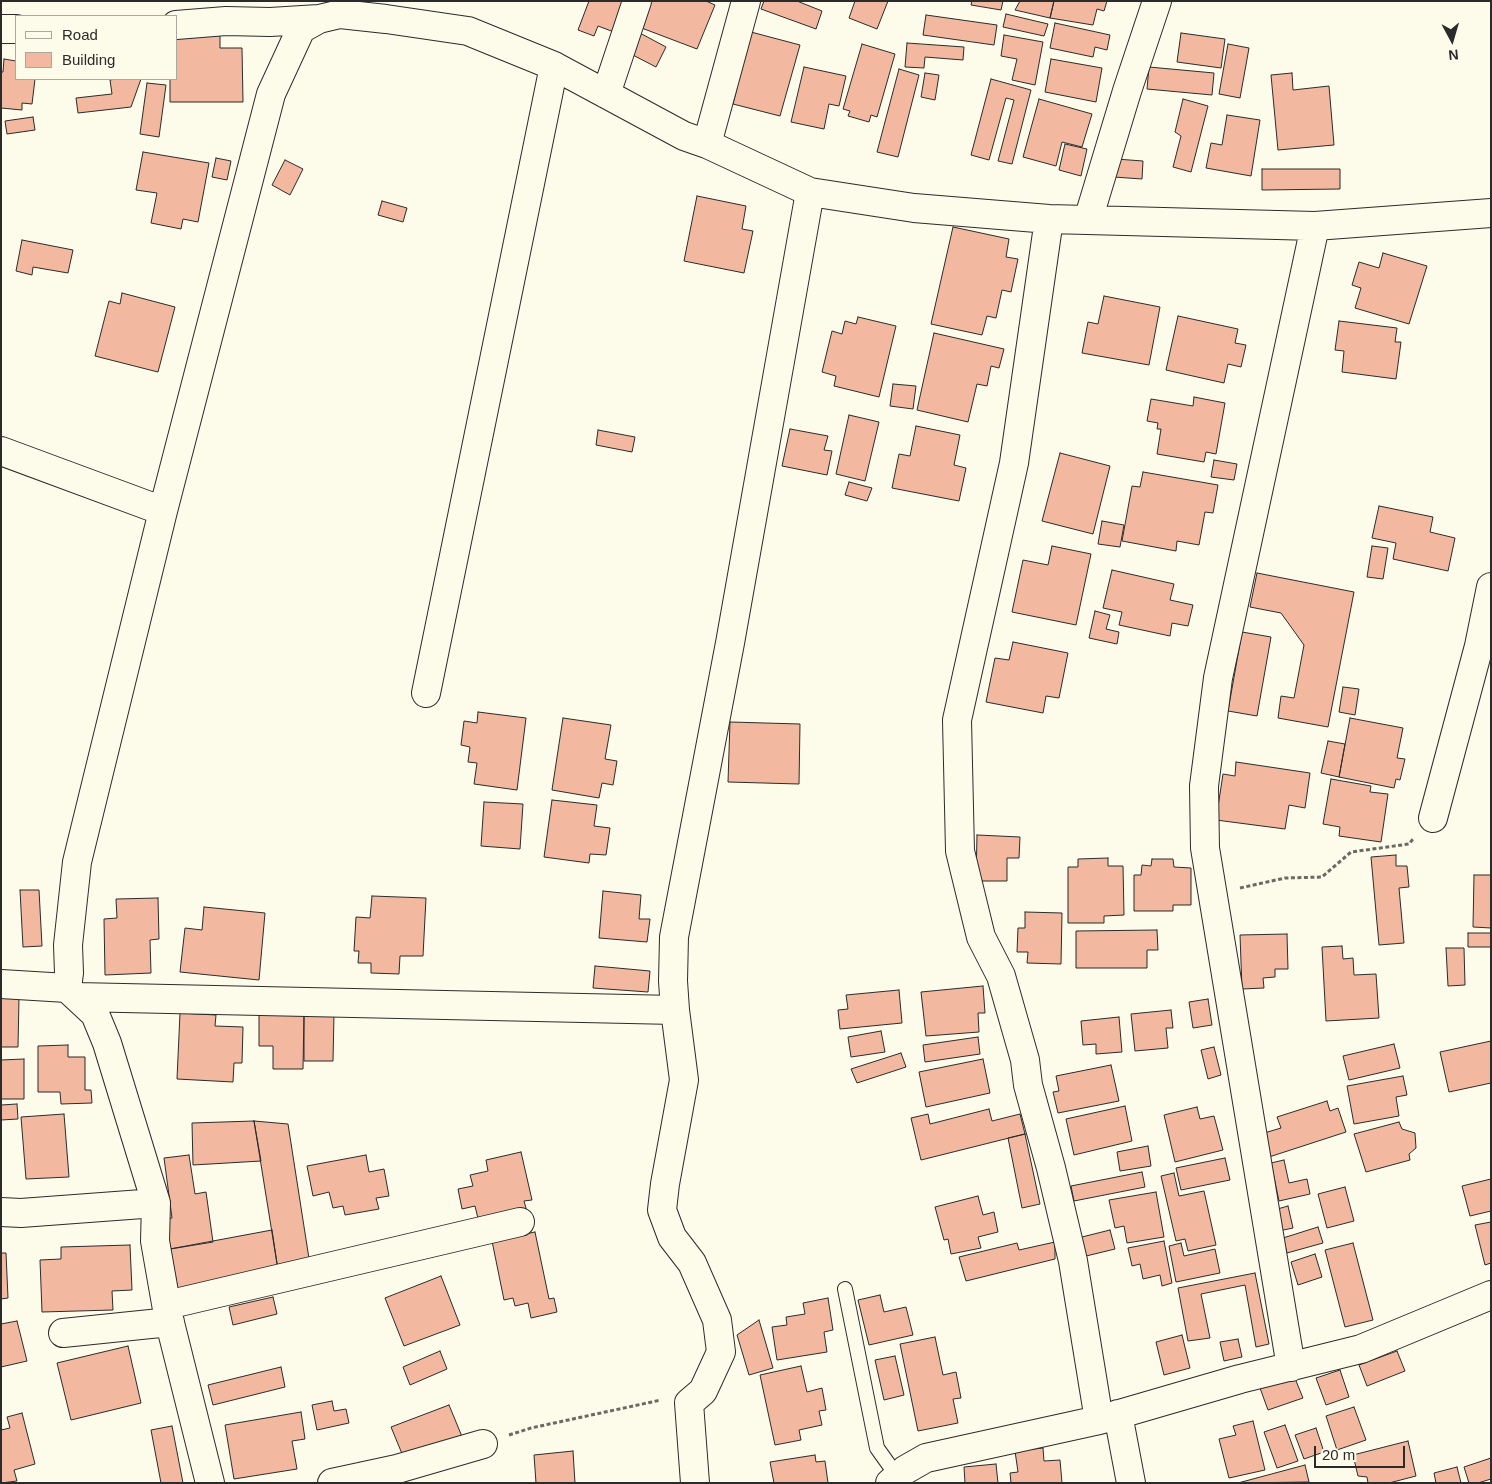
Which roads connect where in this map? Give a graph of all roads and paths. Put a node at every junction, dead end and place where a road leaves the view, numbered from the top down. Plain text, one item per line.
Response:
1 (637, 1) edge
2 (746, 1) edge
3 (1157, 1) edge
4 (318, 19) junction
5 (178, 25) edge
6 (1, 29) edge
7 (15, 29) edge
8 (554, 66) junction
9 (606, 94) junction
10 (707, 144) junction
11 (810, 192) junction
12 (1491, 213) edge
13 (1049, 219) junction
14 (1088, 220) junction
15 (1315, 226) junction
16 (1, 451) edge
17 (163, 511) junction
18 (1491, 587) edge
19 (426, 693) dead end
20 (1433, 818) joint
21 (1211, 886) junction
22 (1, 984) edge
23 (72, 992) junction
24 (675, 1010) junction
25 (156, 1203) junction
26 (1, 1212) edge
27 (520, 1222) dead end
28 (845, 1289) dead end
29 (1490, 1299) edge
30 (168, 1314) junction
31 (63, 1334) dead end
32 (1291, 1368) junction
33 (703, 1391) junction
34 (1108, 1417) junction
35 (484, 1444) joint
36 (893, 1479) edge
37 (210, 1483) edge
38 (332, 1483) edge
39 (695, 1483) edge
40 (1131, 1483) edge

1 - 9 street
2 - 10 street
3 - 14 street
4 - 5 street
4 - 8 street
4 - 17 street
6 - 7 street
8 - 9 street
8 - 19 street
9 - 10 street
10 - 11 street
11 - 13 street
11 - 24 street
12 - 15 street
13 - 14 street
13 - 34 street
14 - 15 street
15 - 21 street
16 - 17 street
17 - 23 street
18 - 20 street
20 - 21 path
21 - 32 street
22 - 23 street
23 - 24 street
23 - 25 street
24 - 33 street
25 - 26 street
25 - 30 street
27 - 30 street
28 - 36 lane
29 - 32 street
30 - 31 street
30 - 37 street
32 - 34 street
33 - 35 path
33 - 39 street
34 - 36 street
34 - 40 street
35 - 38 street

